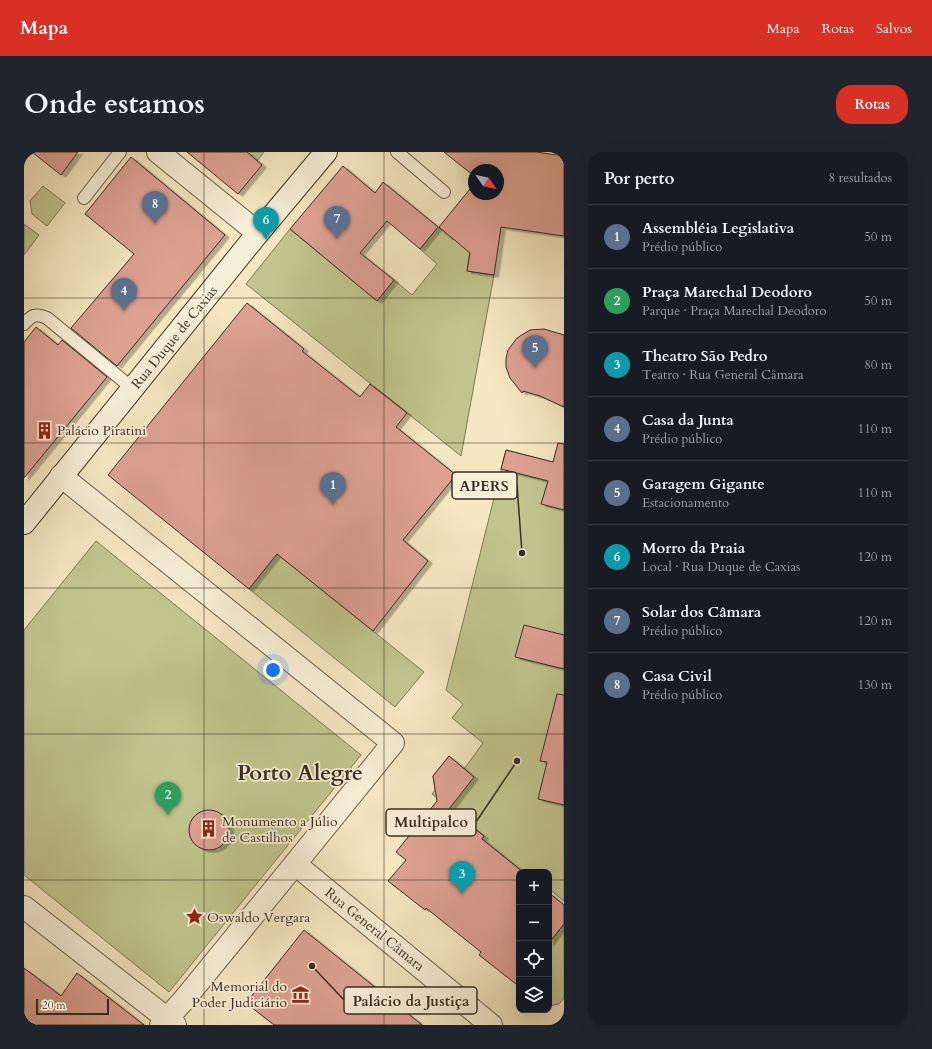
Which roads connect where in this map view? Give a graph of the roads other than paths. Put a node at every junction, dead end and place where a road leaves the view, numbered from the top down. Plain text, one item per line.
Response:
1 (120, 152) edge
2 (158, 152) edge
3 (326, 152) edge
4 (397, 152) edge
5 (444, 192) dead end
6 (84, 198) dead end
7 (258, 233) junction
8 (24, 324) edge
9 (132, 388) junction
10 (61, 476) junction
11 (24, 523) edge
12 (295, 864) junction
13 (24, 908) edge
14 (167, 1023) edge
15 (491, 1025) edge

1 - 6 lane
2 - 7 street
3 - 7 street, Rua Duque de Caxias
4 - 5 lane
7 - 9 street, Rua Duque de Caxias
8 - 9 lane
9 - 10 street, Rua Duque de Caxias
10 - 11 street, Rua Duque de Caxias
10 - 12 street
12 - 14 street
12 - 15 street, Rua General Câmara
13 - 14 street

